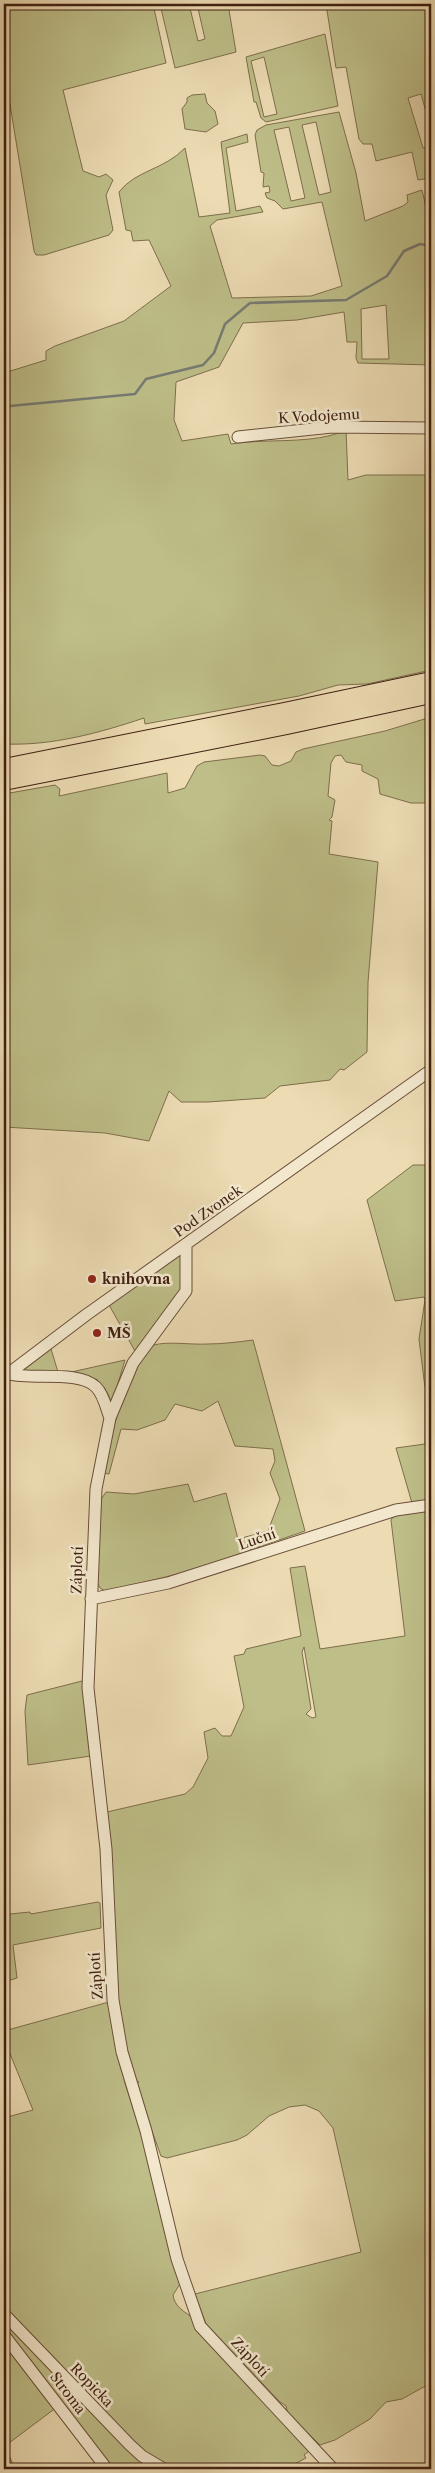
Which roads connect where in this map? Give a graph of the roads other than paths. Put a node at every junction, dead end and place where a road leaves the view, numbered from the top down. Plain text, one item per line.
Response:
1 (431, 428) edge
2 (238, 437) dead end
3 (431, 680) edge
4 (431, 695) edge
5 (4, 767) edge
6 (4, 782) edge
7 (431, 1070) edge
8 (186, 1244) junction
9 (6, 1376) edge
10 (110, 1418) junction
11 (431, 1505) edge
12 (91, 1599) junction
13 (4, 2314) edge
14 (4, 2335) edge
15 (106, 2469) edge
16 (164, 2469) edge
17 (333, 2469) edge

1 - 2 street, K Vodojemu
3 - 5 highway
4 - 6 highway
7 - 8 street, Pod Zvonek
8 - 9 street, Pod Zvonek
8 - 10 street, Záplotí
9 - 10 street
10 - 12 street, Záplotí
11 - 12 street, Luční
12 - 17 street, Záplotí
13 - 16 street, Ropicka
14 - 15 street, Stroma

